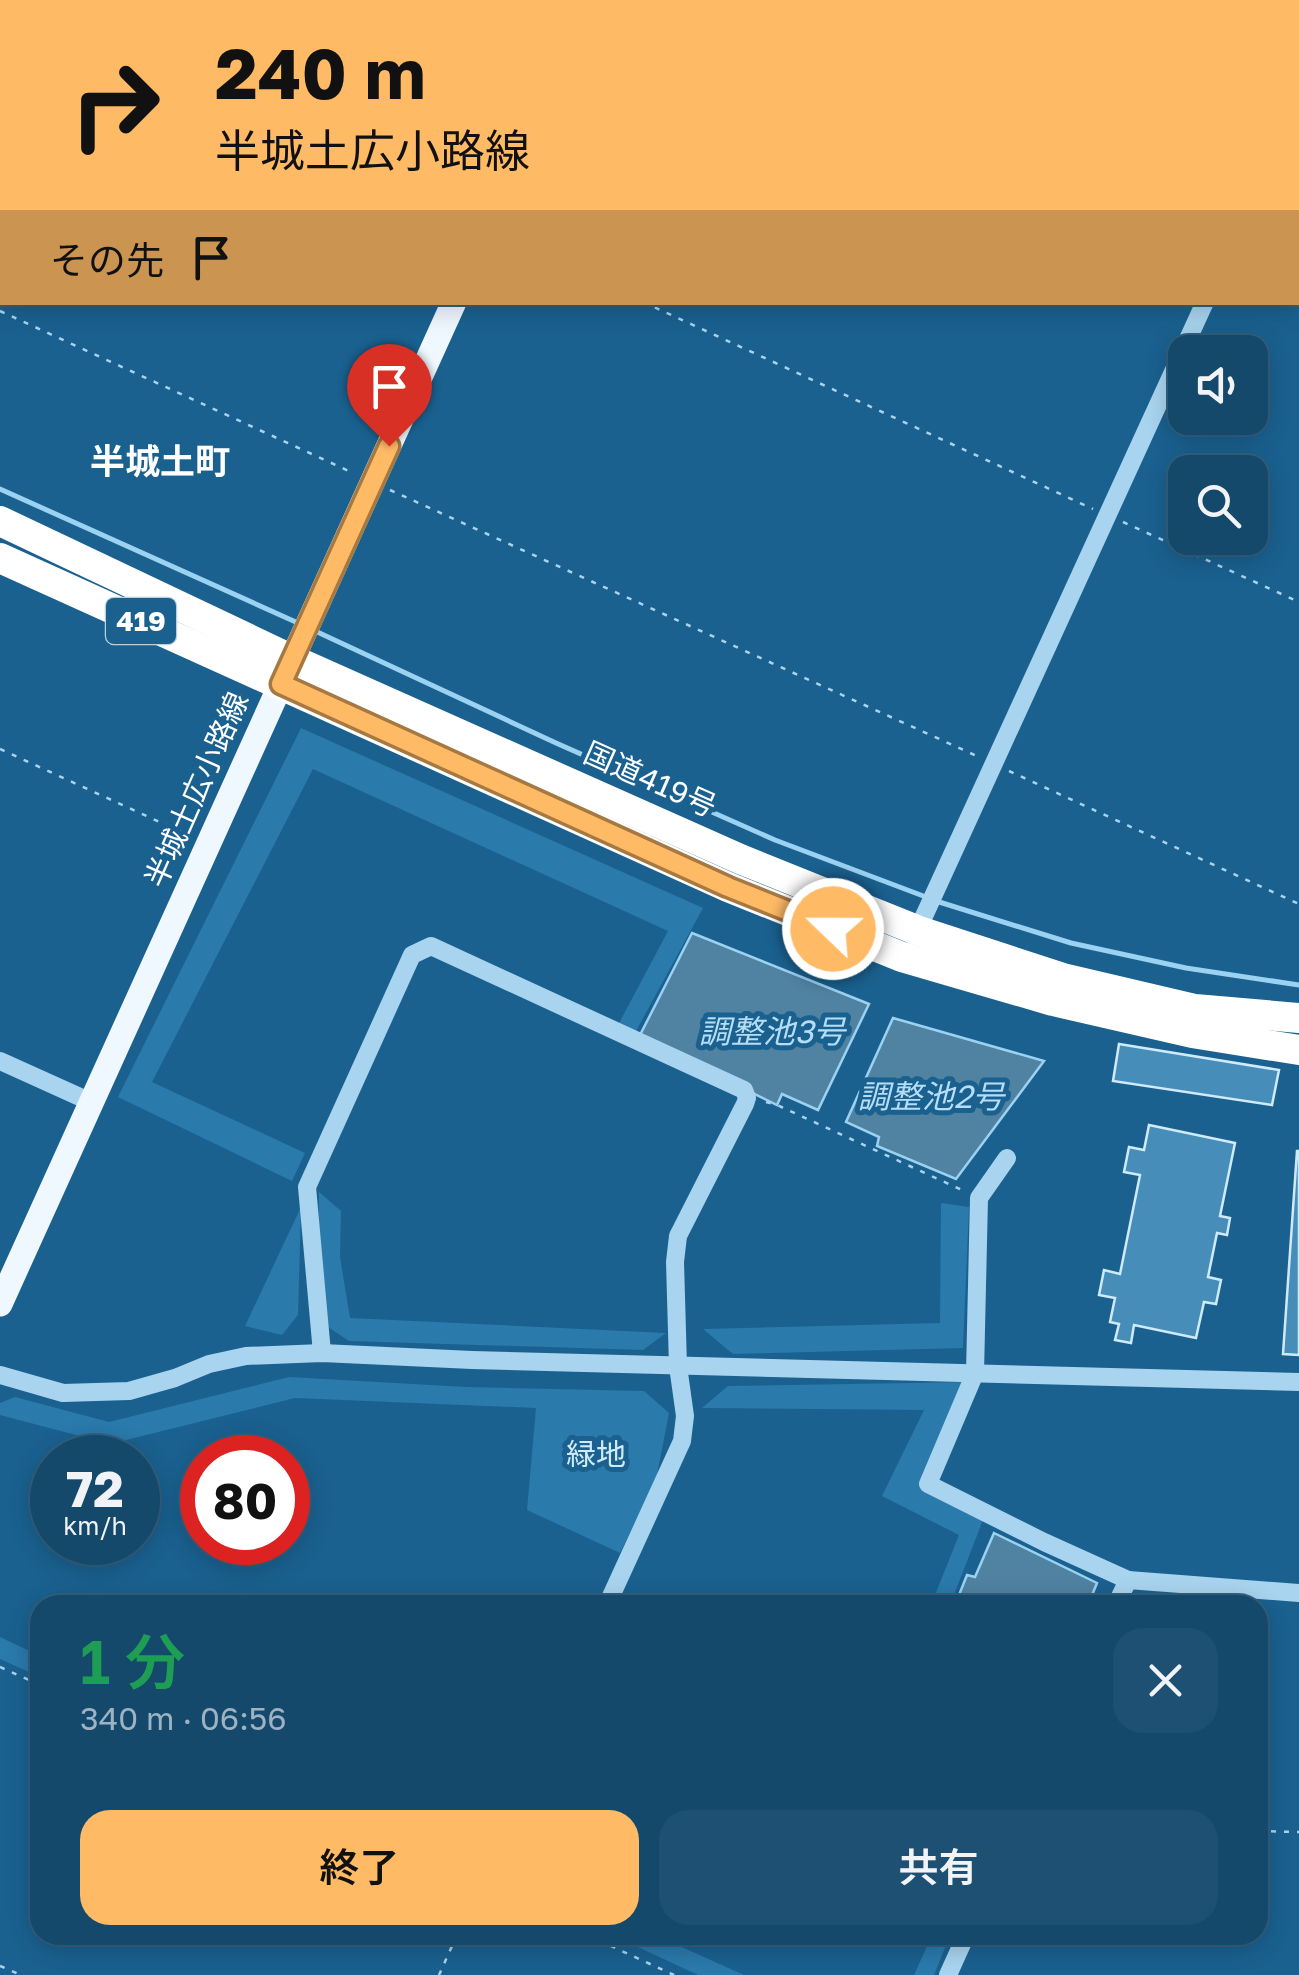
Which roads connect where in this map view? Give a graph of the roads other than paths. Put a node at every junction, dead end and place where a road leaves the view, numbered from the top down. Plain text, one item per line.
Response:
1 (453, 305) edge
2 (1204, 305) edge
3 (0, 521) edge
4 (0, 558) edge
5 (297, 650) junction
6 (919, 931) junction
7 (902, 957) junction
8 (1299, 1018) edge
9 (1299, 1050) edge
10 (0, 1062) edge
11 (91, 1102) junction
12 (1007, 1158) dead end
13 (0, 1304) edge
14 (322, 1353) junction
15 (678, 1366) junction
16 (976, 1373) junction
17 (0, 1375) edge
18 (1299, 1382) edge
19 (1128, 1580) junction
20 (1299, 1593) edge
21 (612, 1595) edge
22 (1121, 1595) edge
23 (962, 1945) edge
24 (948, 1975) edge

1 - 5 main road, 半城土広小路線
2 - 6 street
3 - 5 highway, 国道419号 / 419
4 - 5 highway, 国道419号 / 419
5 - 6 highway, 国道419号 / 419
5 - 7 highway, 国道419号 / 419
5 - 11 main road, 半城土広小路線
6 - 7 street
6 - 8 highway, 国道419号 / 419
7 - 9 highway, 国道419号 / 419
10 - 11 street
11 - 13 main road, 半城土広小路線
12 - 16 street
14 - 15 street
14 - 15 street
14 - 17 street
15 - 16 street
15 - 21 street
16 - 18 street
16 - 19 street
19 - 20 street
19 - 22 street
23 - 24 street

